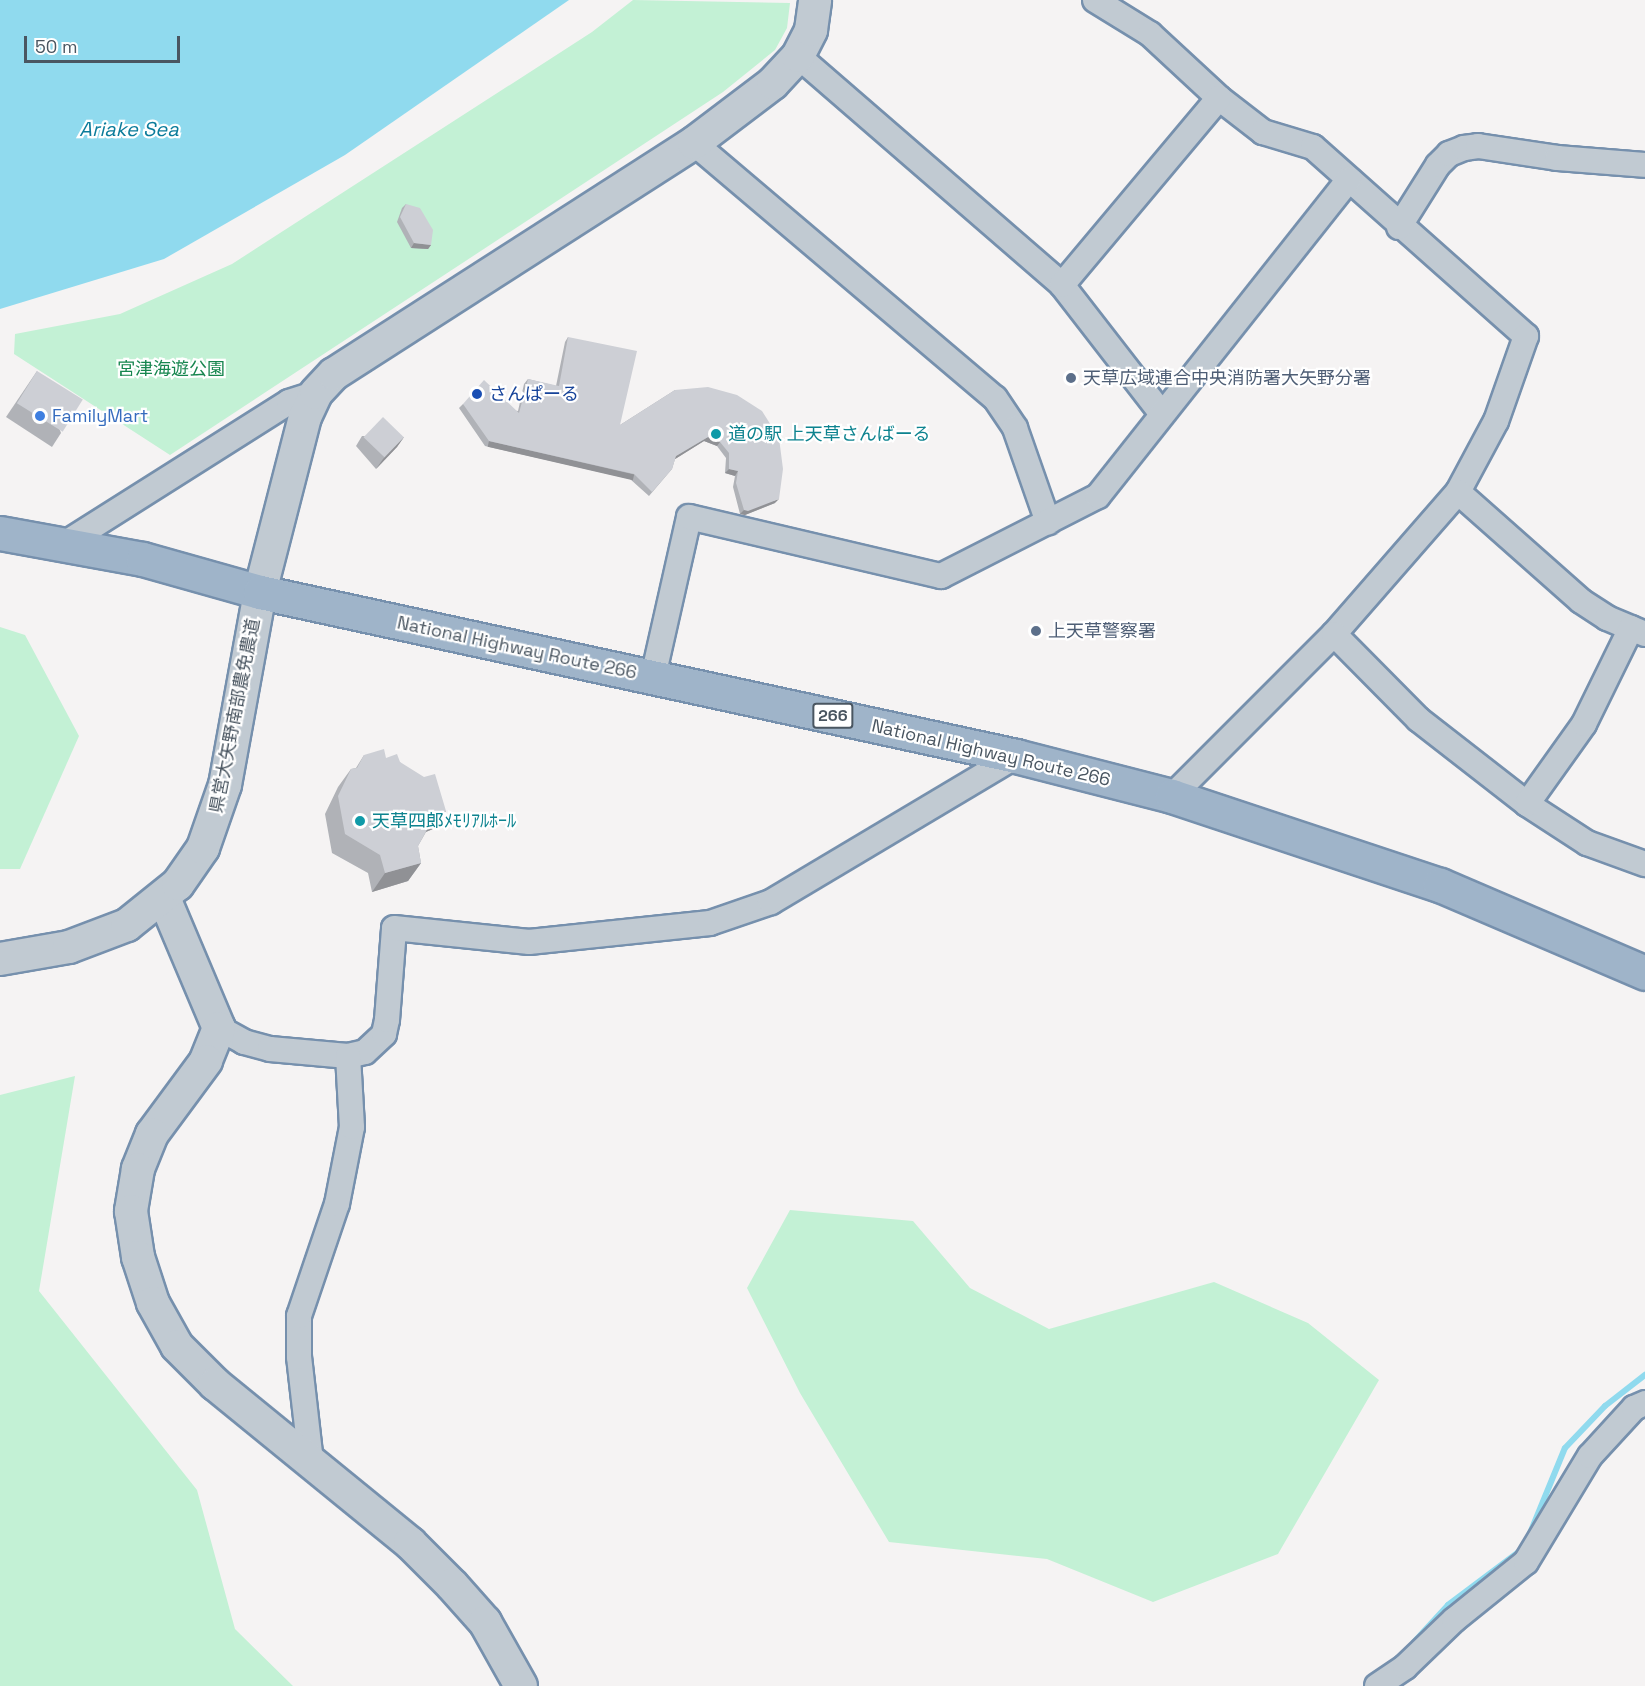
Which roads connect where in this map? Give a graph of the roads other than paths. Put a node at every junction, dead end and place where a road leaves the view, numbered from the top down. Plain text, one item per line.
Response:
1 (815, 0) edge
2 (1095, 0) edge
3 (798, 56) junction
4 (1218, 98) junction
5 (694, 143) junction
6 (1645, 165) edge
7 (1349, 179) junction
8 (1399, 227) junction
9 (1062, 285) junction
10 (316, 393) junction
11 (1162, 414) junction
12 (1458, 492) junction
13 (1048, 522) junction
14 (0, 533) edge
15 (66, 543) junction
16 (260, 592) junction
17 (1638, 631) edge
18 (1334, 634) junction
19 (653, 677) junction
20 (1016, 756) junction
21 (1172, 796) junction
22 (1527, 804) junction
23 (1645, 864) edge
24 (164, 898) junction
25 (0, 959) edge
26 (1645, 973) edge
27 (219, 1028) junction
28 (348, 1056) junction
29 (1645, 1402) edge
30 (311, 1462) junction
31 (521, 1686) edge
32 (1377, 1686) edge

1 - 3 street
2 - 4 street
3 - 5 street
3 - 9 street
4 - 7 street
4 - 9 street
5 - 10 street
5 - 13 street
6 - 8 street
7 - 8 street
7 - 11 street
8 - 12 street
9 - 11 street
10 - 15 street
10 - 16 street, 県営大矢野南部農免農道
11 - 13 street
12 - 17 street
12 - 18 street
13 - 19 street
14 - 15 highway, National Highway Route 266 / 266
15 - 16 highway, National Highway Route 266 / 266
16 - 19 highway, National Highway Route 266 / 266
16 - 24 street, 県営大矢野南部農免農道
17 - 22 street
18 - 21 street
18 - 22 street
19 - 20 highway, National Highway Route 266 / 266
20 - 21 highway, National Highway Route 266 / 266
20 - 28 street
21 - 26 highway, National Highway Route 266 / 266
22 - 23 street
24 - 25 street, 県営大矢野南部農免農道
24 - 27 street
27 - 28 street
27 - 30 street
28 - 30 street
29 - 32 street
30 - 31 street

